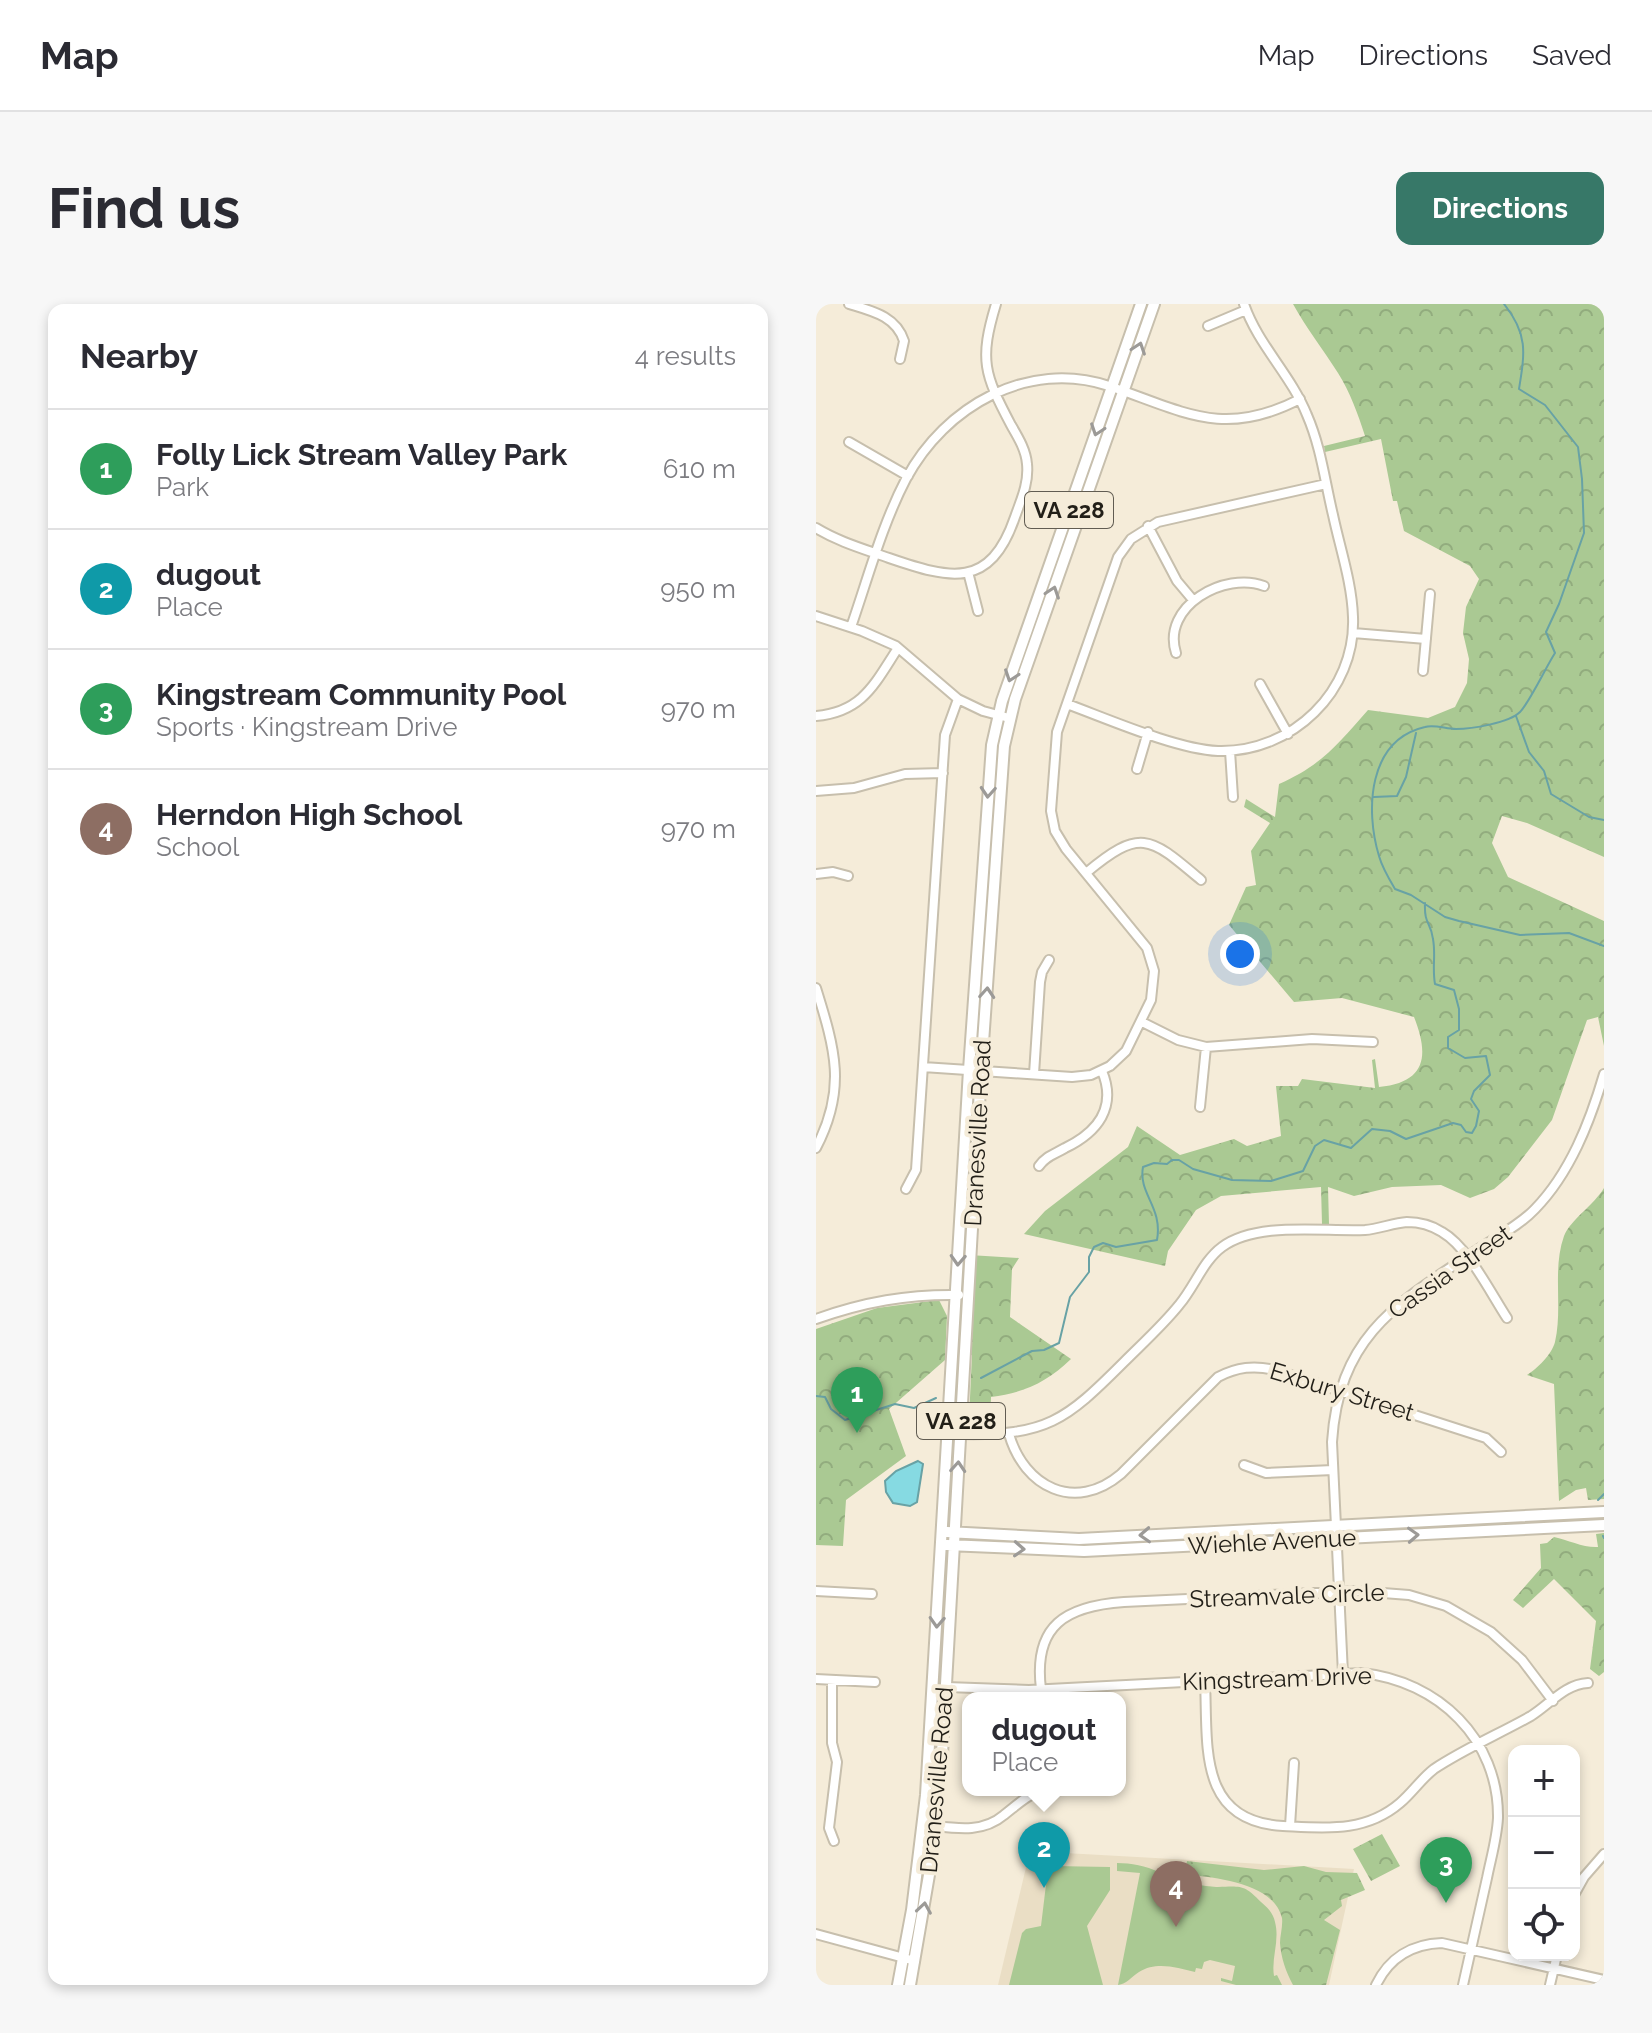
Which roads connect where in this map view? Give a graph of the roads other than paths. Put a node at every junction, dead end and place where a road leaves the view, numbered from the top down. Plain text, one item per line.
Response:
1 (849, 304) edge
2 (996, 304) edge
3 (1141, 304) edge
4 (1154, 304) edge
5 (1245, 307) edge
6 (1208, 326) dead end
7 (900, 359) dead end
8 (1112, 387) junction
9 (1123, 392) junction
10 (994, 393) junction
11 (1300, 399) junction
12 (849, 442) dead end
13 (908, 476) junction
14 (1326, 484) junction
15 (1148, 526) junction
16 (816, 528) edge
17 (876, 553) junction
18 (968, 572) junction
19 (1264, 586) dead end
20 (1430, 594) dead end
21 (1193, 600) junction
22 (978, 611) dead end
23 (816, 616) edge
24 (851, 627) junction
25 (1353, 633) junction
26 (1426, 639) junction
27 (898, 648) junction
28 (1176, 653) dead end
29 (1423, 671) dead end
30 (1260, 684) dead end
31 (958, 699) junction
32 (1067, 704) junction
33 (998, 715) junction
34 (816, 716) edge
35 (1009, 718) junction
36 (1148, 732) junction
37 (1288, 734) junction
38 (1230, 751) junction
39 (1137, 769) dead end
40 (943, 773) junction
41 (816, 791) edge
42 (1233, 797) dead end
43 (1086, 873) junction
44 (816, 874) edge
45 (848, 876) dead end
46 (1201, 880) dead end
47 (1049, 960) dead end
48 (816, 988) edge
49 (1142, 1022) junction
50 (1373, 1042) dead end
51 (1206, 1047) junction
52 (923, 1067) junction
53 (975, 1070) junction
54 (1102, 1071) junction
55 (1034, 1074) junction
56 (1604, 1074) edge
57 (1200, 1107) dead end
58 (816, 1148) edge
59 (1039, 1166) dead end
60 (906, 1189) dead end
61 (1467, 1257) junction
62 (962, 1296) junction
63 (1507, 1318) dead end
64 (816, 1319) edge
65 (1340, 1391) junction
66 (960, 1434) junction
67 (1009, 1434) junction
68 (1501, 1452) dead end
69 (1244, 1465) dead end
70 (1333, 1470) junction
71 (1604, 1512) edge
72 (955, 1517) junction
73 (1334, 1525) junction
74 (1604, 1525) edge
75 (942, 1532) junction
76 (954, 1533) junction
77 (1335, 1538) junction
78 (1079, 1539) junction
79 (941, 1545) junction
80 (953, 1545) junction
81 (816, 1591) edge
82 (1338, 1592) junction
83 (872, 1594) dead end
84 (1343, 1674) junction
85 (816, 1679) edge
86 (832, 1680) junction
87 (1205, 1681) junction
88 (875, 1682) dead end
89 (1588, 1683) dead end
90 (946, 1687) junction
91 (1041, 1689) junction
92 (1553, 1701) junction
93 (1479, 1744) junction
94 (1294, 1763) dead end
95 (1028, 1796) edge
96 (935, 1826) junction
97 (1290, 1826) junction
98 (834, 1841) dead end
99 (1604, 1854) edge
100 (1577, 1889) edge
101 (816, 1934) edge
102 (1471, 1948) junction
103 (903, 1958) junction
104 (915, 1961) junction
105 (1556, 1961) edge
106 (1554, 1967) junction
107 (1604, 1980) edge
108 (898, 1985) edge
109 (910, 1985) edge
110 (1376, 1985) edge
111 (1463, 1985) edge
112 (1550, 1985) edge

1 - 7 street
2 - 10 street
3 - 8 main road, Dranesville Road / VA 228
9 -> 4 main road, Dranesville Road / VA 228
5 - 6 street
5 - 11 street
8 - 9 street
8 - 10 street
8 -> 33 main road, Dranesville Road / VA 228
9 - 11 street
35 -> 9 main road, Dranesville Road / VA 228
10 - 13 street
10 - 18 street
11 - 14 street
12 - 13 street
13 - 17 street
14 - 15 street
14 - 25 street
15 - 21 street
15 - 32 street
16 - 17 street
17 - 18 street
17 - 24 street
18 - 22 street
19 - 21 street
20 - 26 street
21 - 28 street
23 - 24 street
24 - 27 street
25 - 26 street
25 - 37 street
26 - 29 street
27 - 31 street
27 - 34 street
30 - 37 street
31 - 33 street
31 - 40 street
32 - 36 street
32 - 43 street
33 - 35 street
33 -> 53 main road, Dranesville Road / VA 228
53 -> 35 main road, Dranesville Road / VA 228
36 - 38 street
36 - 39 street
37 - 38 street
38 - 42 street
40 - 41 street
40 - 52 street
43 - 46 street
43 - 49 street
44 - 45 street
47 - 55 street
48 - 58 street
49 - 51 street
49 - 54 street
50 - 51 street
51 - 57 street
52 - 53 street
52 - 60 street
53 - 55 street
53 - 62 main road, Dranesville Road / VA 228
54 - 55 street
54 - 59 street
56 - 61 street, Cassia Street
61 - 63 street
61 - 65 street, Cassia Street
61 - 67 street
62 - 64 street
62 - 66 main road, Dranesville Road / VA 228
62 - 75 main road, Dranesville Road / VA 228
65 - 67 street, Exbury Street
65 - 68 street, Exbury Street
65 - 70 street, Cassia Street
66 - 67 street
72 -> 66 main road, Dranesville Road / VA 228
69 - 70 street
70 - 73 street, Cassia Street
71 - 73 main road, Wiehle Avenue
72 - 76 main road, Dranesville Road / VA 228
72 - 78 main road
73 - 77 street, Cassia Street
73 -> 78 main road, Wiehle Avenue
77 -> 74 main road, Wiehle Avenue
75 - 76 main road, Wiehle Avenue
75 - 79 main road, Dranesville Road / VA 228
76 - 78 main road, Wiehle Avenue
76 - 80 main road, Dranesville Road / VA 228
80 -> 77 main road, Wiehle Avenue
77 - 82 street, Cassia Street
79 - 80 main road, Wiehle Avenue
79 -> 103 main road, Dranesville Road / VA 228
80 - 90 main road, Dranesville Road / VA 228
81 - 83 street
82 - 84 street, Cassia Street
82 - 91 street, Streamvale Circle
82 - 92 street, Streamvale Circle
84 - 87 street, Kingstream Drive
84 - 93 street, Kingstream Drive
85 - 86 street
86 - 88 street
86 - 98 street
87 - 91 street, Kingstream Drive
87 - 97 street
89 - 92 street
90 - 91 street, Kingstream Drive
90 - 96 main road, Dranesville Road / VA 228
92 - 93 street
93 - 97 street
93 - 102 street, Kingstream Drive
94 - 97 street
95 - 96 street
104 -> 96 main road, Dranesville Road / VA 228
99 - 100 street
101 - 103 street
102 - 106 street
102 - 110 street
102 - 111 street, Kingstream Drive
103 - 104 street
103 - 108 main road, Dranesville Road / VA 228
104 - 109 main road, Dranesville Road / VA 228
105 - 106 street
106 - 107 street
106 - 112 street

